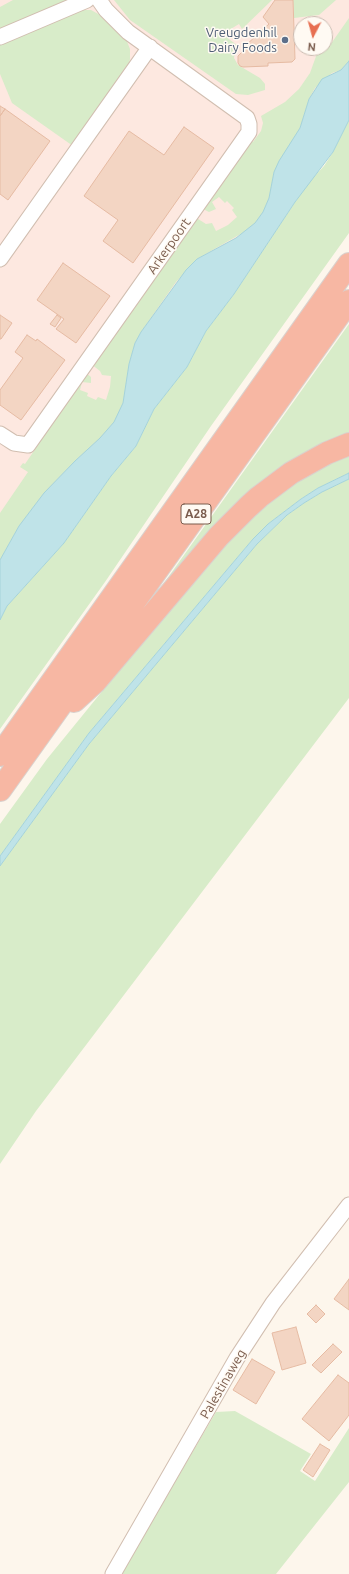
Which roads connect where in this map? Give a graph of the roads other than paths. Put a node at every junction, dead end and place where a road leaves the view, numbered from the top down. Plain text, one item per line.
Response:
1 (87, 0) edge
2 (99, 0) edge
3 (0, 37) edge
4 (150, 47) junction
5 (0, 259) edge
6 (349, 264) edge
7 (349, 301) edge
8 (0, 434) edge
9 (349, 444) edge
10 (44, 728) junction
11 (0, 755) edge
12 (0, 790) edge
13 (349, 1205) edge
14 (113, 1574) edge

1 - 3 street
2 - 4 street, Arkerpoort
4 - 5 street
4 - 8 street, Arkerpoort
6 - 11 highway, A28
7 - 10 highway, A28
9 - 10 highway, A28
10 - 12 highway, A28
13 - 14 street, Palestinaweg

